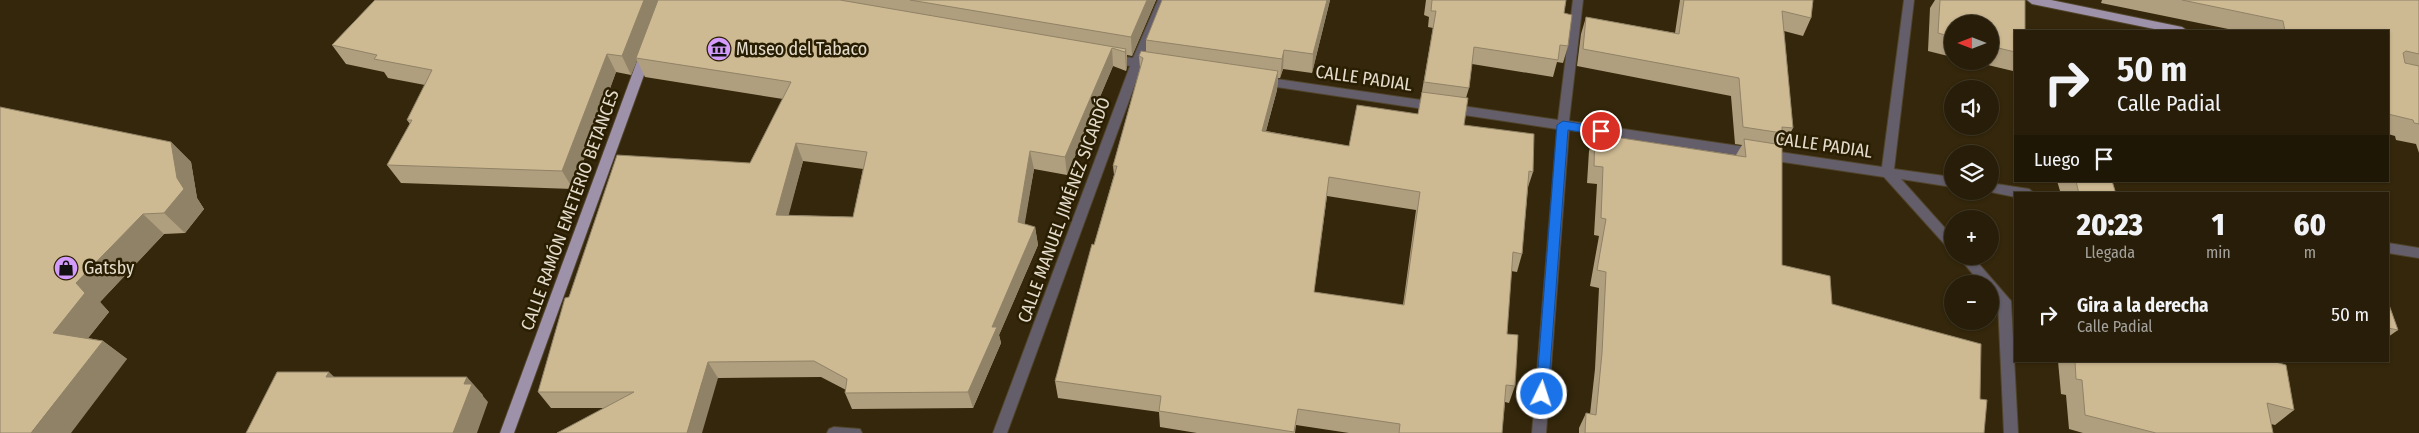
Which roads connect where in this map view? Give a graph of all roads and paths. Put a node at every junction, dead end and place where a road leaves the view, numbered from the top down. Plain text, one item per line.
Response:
1 (1163, 0) edge
2 (1578, 0) edge
3 (1909, 0) edge
4 (2032, 0) edge
5 (2177, 30) edge
6 (649, 45) edge
7 (1099, 56) edge
8 (1137, 63) junction
9 (1166, 67) edge
10 (1253, 80) edge
11 (1563, 125) junction
12 (1887, 172) junction
13 (1944, 181) edge
14 (1999, 189) edge
15 (2016, 192) edge
16 (1944, 235) edge
17 (2389, 248) edge
18 (2419, 253) edge
19 (1972, 265) edge
20 (1981, 275) edge
21 (1999, 295) edge
22 (507, 433) edge
23 (834, 433) edge
24 (845, 433) edge
25 (855, 433) edge
26 (1000, 433) edge
27 (1539, 433) edge
28 (2012, 433) edge

1 - 8 street, CALLE MANUEL JIMÉNEZ SICARDÓ
2 - 11 street
3 - 12 street
4 - 5 main road
6 - 22 main road, CALLE RAMÓN EMETERIO BETANCES
7 - 8 street
8 - 9 street
8 - 26 street, CALLE MANUEL JIMÉNEZ SICARDÓ
10 - 11 street, CALLE PADIAL
11 - 12 street, CALLE PADIAL
11 - 27 street
12 - 13 street, CALLE PADIAL
12 - 16 street
14 - 15 street
17 - 18 street
19 - 20 street
21 - 28 street
23 - 24 street
24 - 25 street

